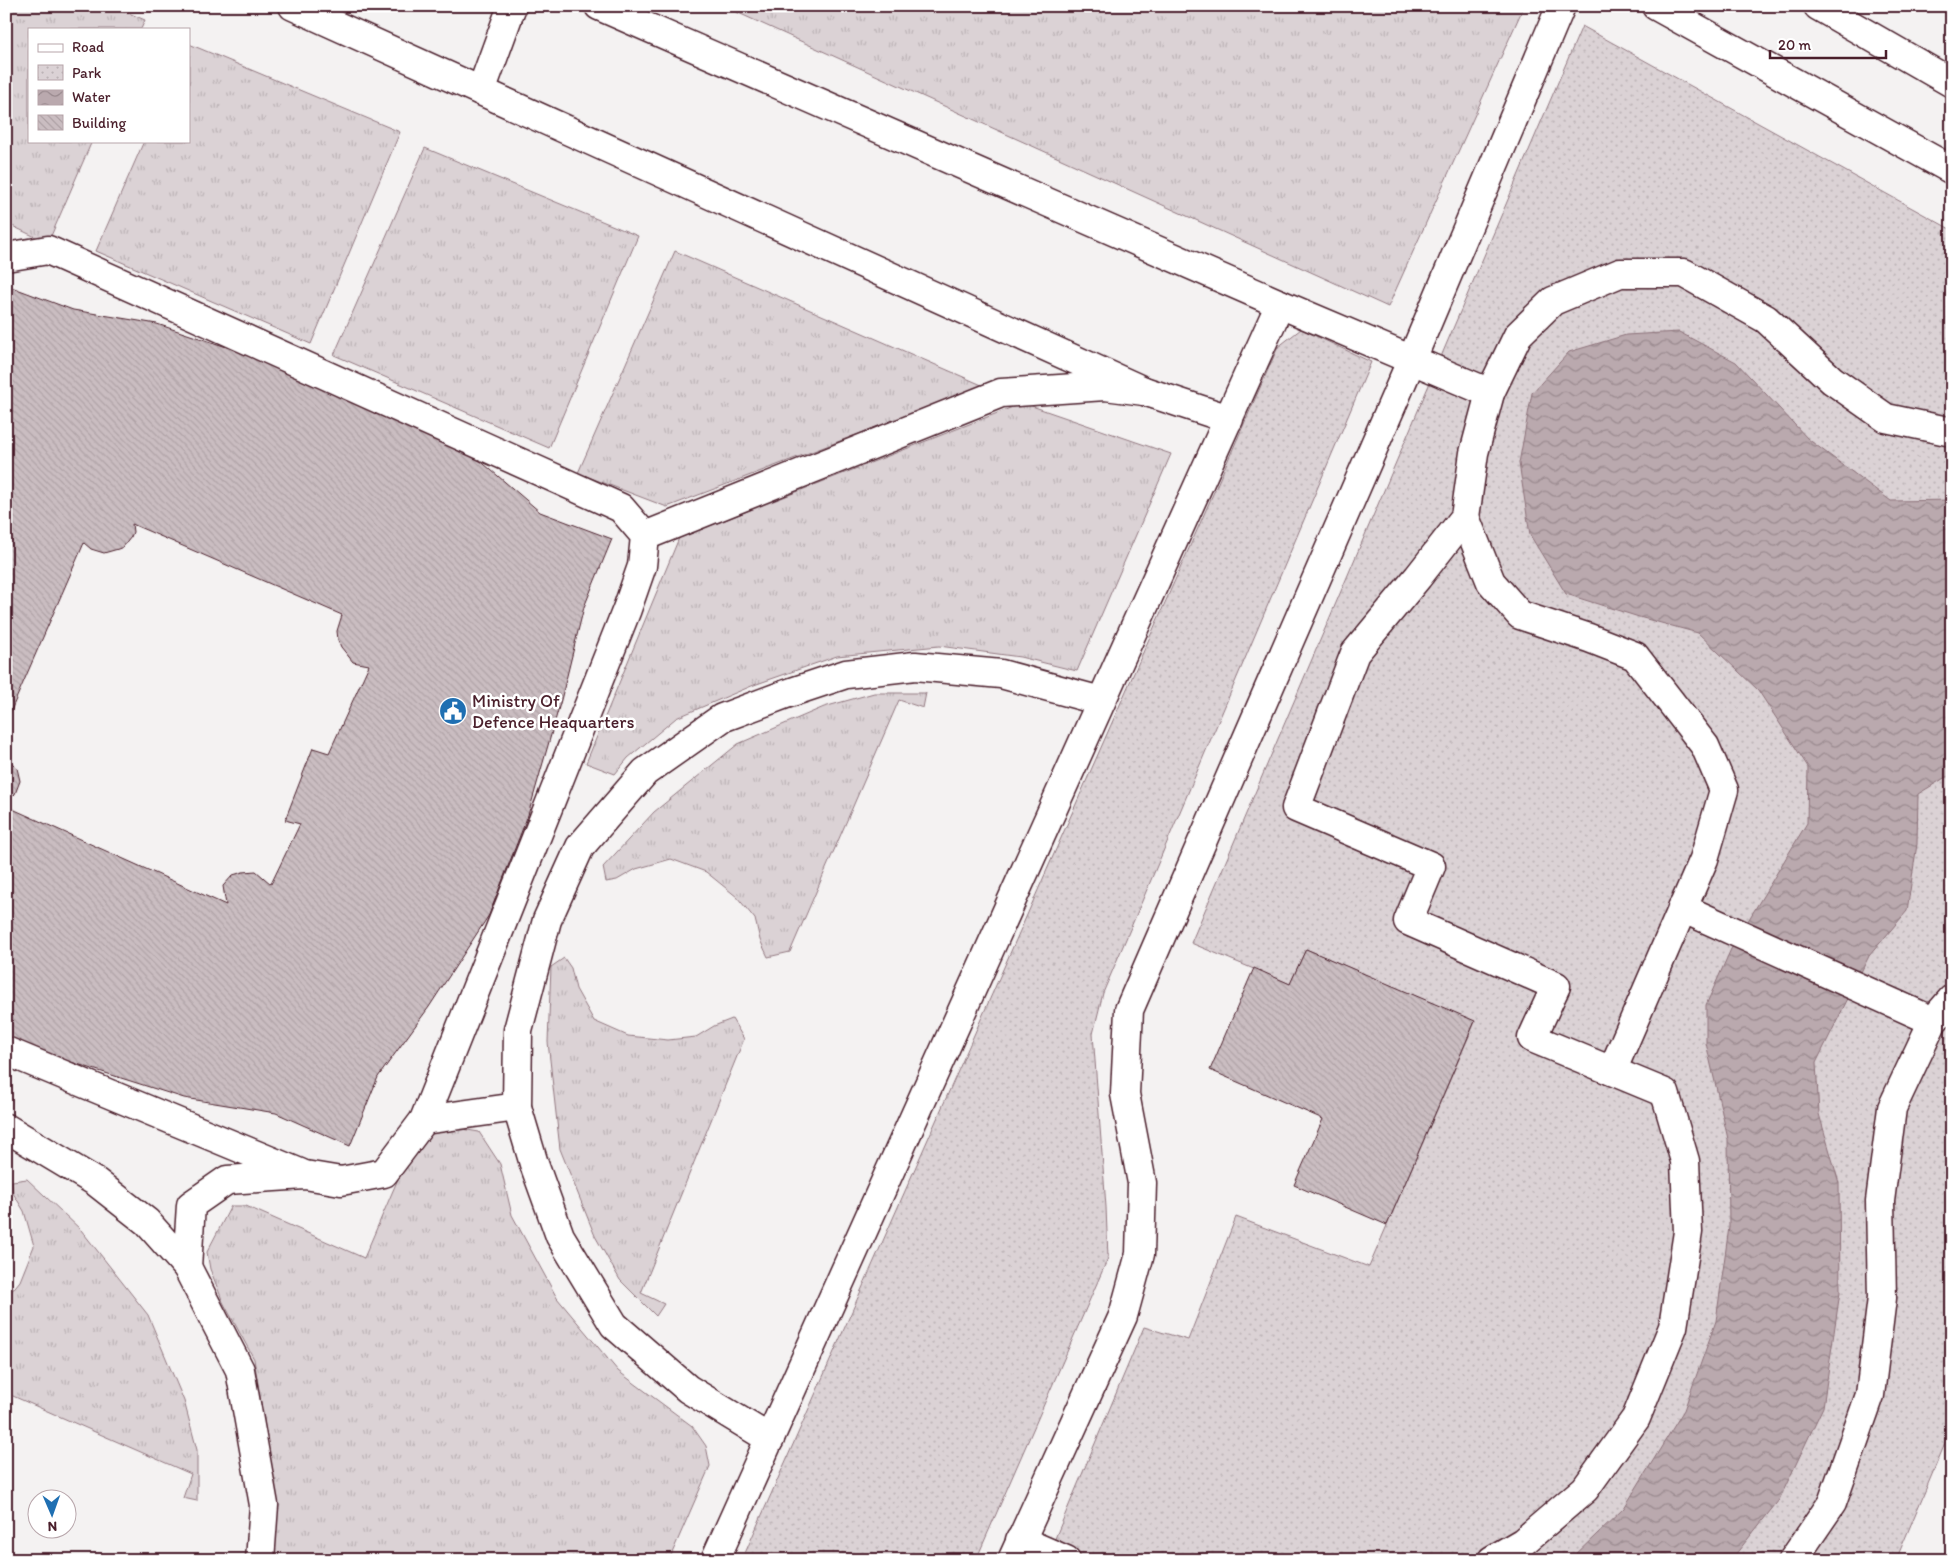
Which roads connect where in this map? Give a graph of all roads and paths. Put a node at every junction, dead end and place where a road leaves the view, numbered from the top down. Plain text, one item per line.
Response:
1 (294, 6) edge
2 (512, 6) edge
3 (599, 6) edge
4 (1560, 6) edge
5 (1656, 6) edge
6 (1818, 6) edge
7 (1952, 83) edge
8 (482, 91) junction
9 (1952, 170) edge
10 (6, 257) edge
11 (1280, 304) junction
12 (1412, 359) junction
13 (1144, 391) junction
14 (1490, 393) junction
15 (1229, 418) junction
16 (1952, 432) edge
17 (1465, 516) junction
18 (645, 536) junction
19 (1101, 701) junction
20 (1682, 908) junction
21 (1952, 999) edge
22 (1933, 1021) junction
23 (6, 1051) edge
24 (1612, 1071) junction
25 (517, 1106) junction
26 (424, 1120) junction
27 (6, 1128) edge
28 (305, 1175) junction
29 (186, 1267) junction
30 (770, 1439) junction
31 (1016, 1550) edge
32 (260, 1560) edge
33 (715, 1560) edge
34 (1066, 1560) edge
35 (1492, 1560) edge
36 (1793, 1560) edge

1 - 8 street
2 - 8 street
3 - 11 street
4 - 12 street
5 - 9 street
6 - 7 street
8 - 13 street
10 - 18 street
11 - 12 street
11 - 15 street
12 - 14 street
12 - 31 street
13 - 15 street
13 - 18 street
14 - 16 street
14 - 17 street
15 - 19 street
17 - 20 street
17 - 24 street
18 - 26 street
19 - 25 street
19 - 30 street
20 - 22 street
20 - 24 street
21 - 22 street
22 - 36 street
23 - 28 street
24 - 35 street
25 - 26 street
25 - 30 street
26 - 28 street
27 - 29 street
28 - 29 street
29 - 32 street
30 - 33 street
31 - 34 street

